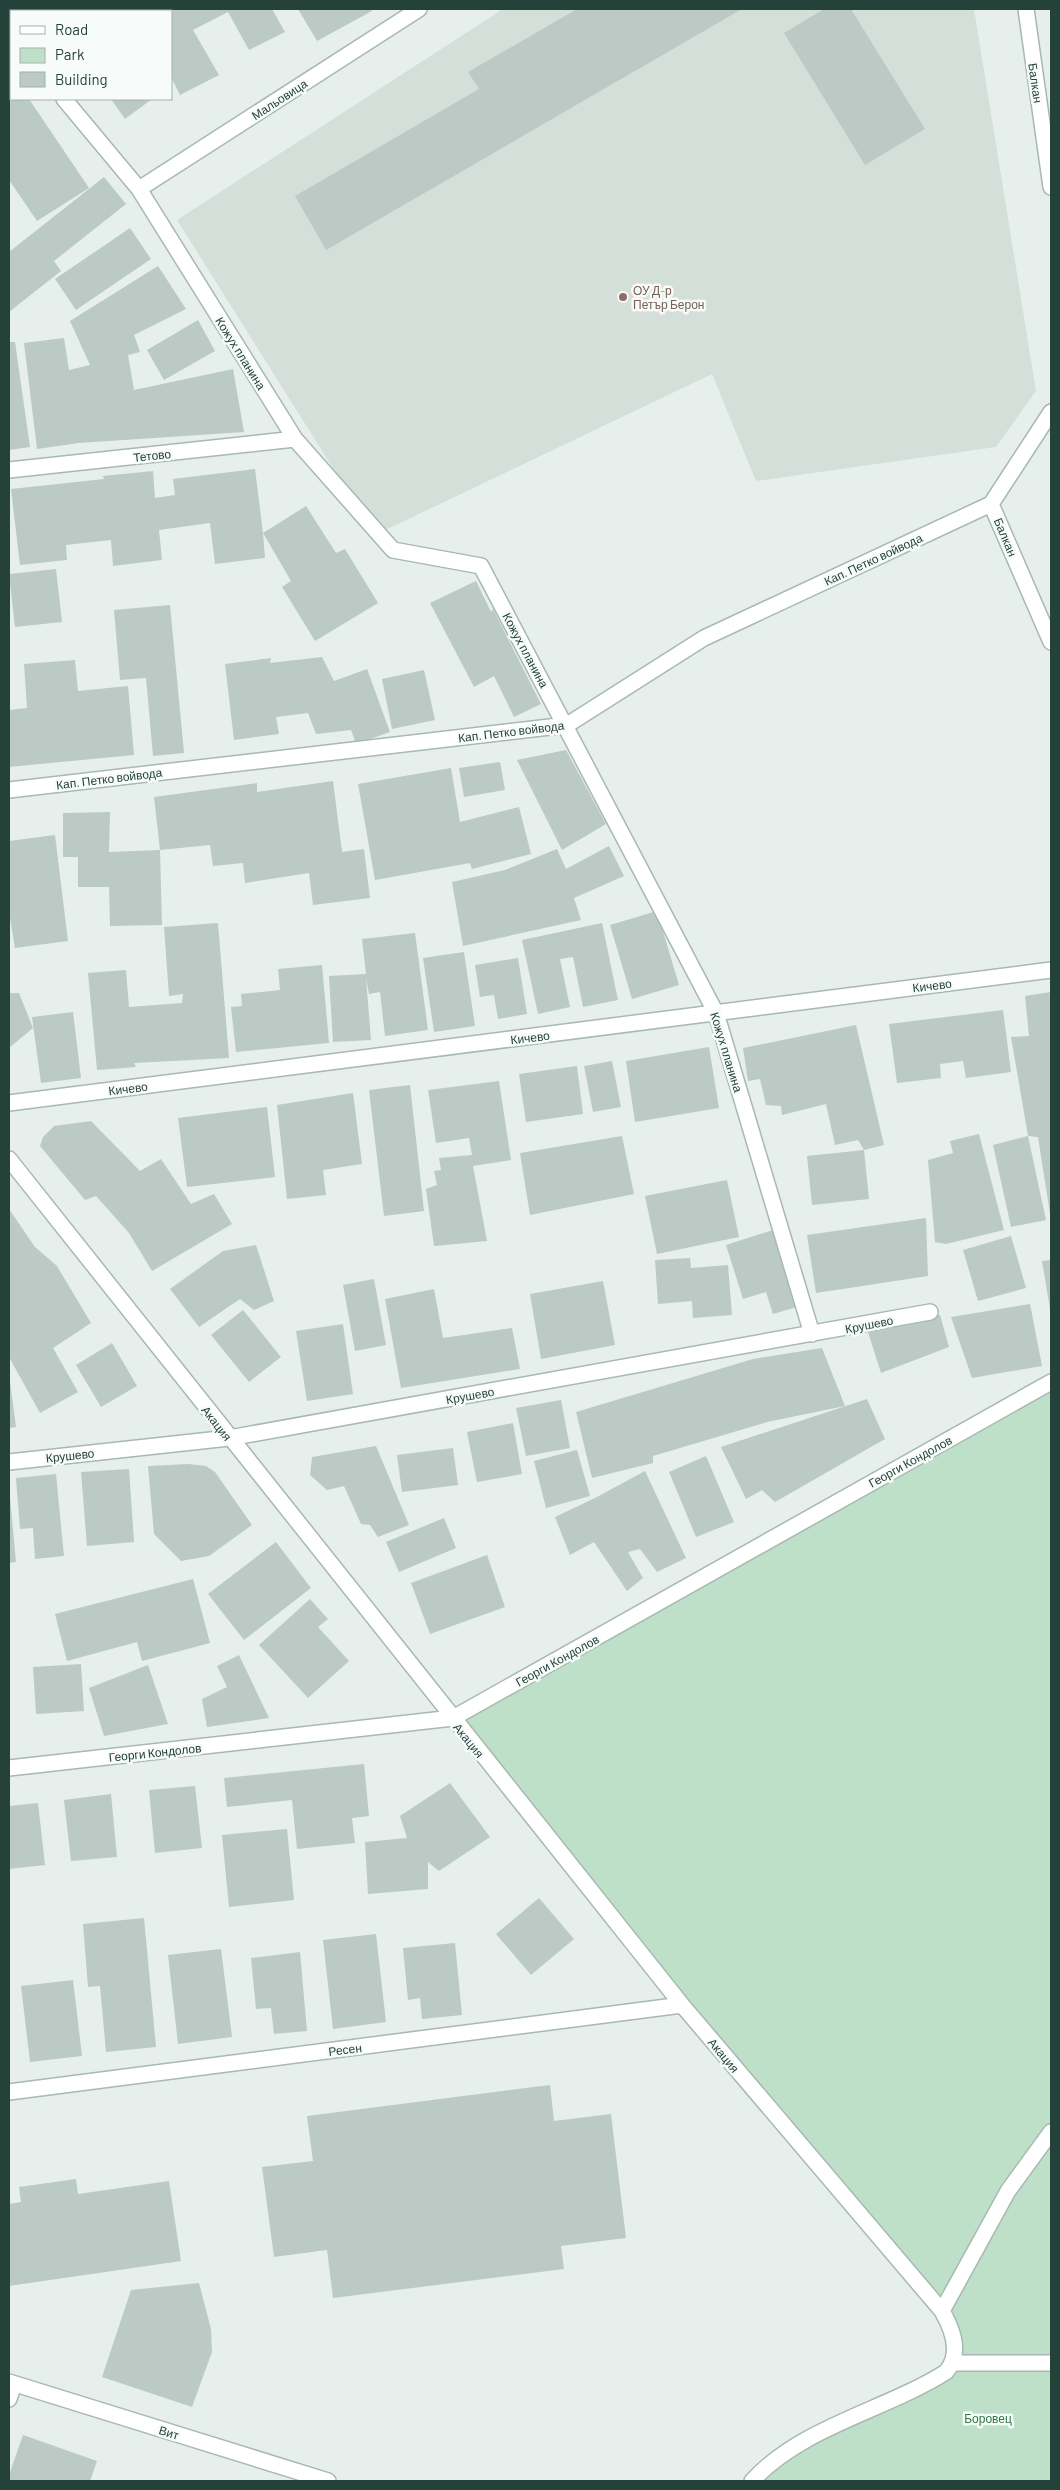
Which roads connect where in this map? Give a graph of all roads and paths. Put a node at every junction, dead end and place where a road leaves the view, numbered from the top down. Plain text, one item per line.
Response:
1 (419, 9) edge
2 (1026, 9) edge
3 (65, 100) edge
4 (1051, 187) edge
5 (139, 189) junction
6 (1051, 412) edge
7 (294, 440) junction
8 (9, 470) edge
9 (991, 504) junction
10 (1051, 642) edge
11 (566, 725) junction
12 (9, 790) edge
13 (1051, 970) edge
14 (716, 1013) junction
15 (9, 1103) edge
16 (9, 1159) edge
17 (930, 1312) dead end
18 (812, 1334) junction
19 (1051, 1382) edge
20 (229, 1438) junction
21 (9, 1462) edge
22 (452, 1718) junction
23 (9, 1768) edge
24 (682, 2005) junction
25 (9, 2092) edge
26 (1051, 2132) edge
27 (942, 2311) junction
28 (954, 2363) junction
29 (1051, 2363) edge
30 (11, 2383) edge
31 (9, 2399) edge
32 (328, 2481) edge
33 (752, 2481) edge

1 - 5 street, Мальовица
2 - 4 street, Балкан
3 - 5 street, Кожух планина
5 - 7 street, Кожух планина
6 - 9 street, Балкан
7 - 8 street, Тетово
7 - 11 street, Кожух планина
9 - 10 street, Балкан
9 - 11 street, Кап. Петко войвода
11 - 12 street, Кап. Петко войвода
11 - 14 street, Кожух планина
13 - 14 street, Кичево
14 - 15 street, Кичево
14 - 18 street, Кожух планина
16 - 20 street, Акация
17 - 18 street, Крушево
18 - 20 street, Крушево
19 - 22 street, Георги Кондолов
20 - 21 street, Крушево
20 - 22 street, Акация
22 - 23 street, Георги Кондолов
22 - 24 street, Акация
24 - 25 street, Ресен
24 - 27 street, Акация
26 - 27 street
27 - 28 street
28 - 29 street
28 - 33 street
30 - 31 street
30 - 32 street, Вит

